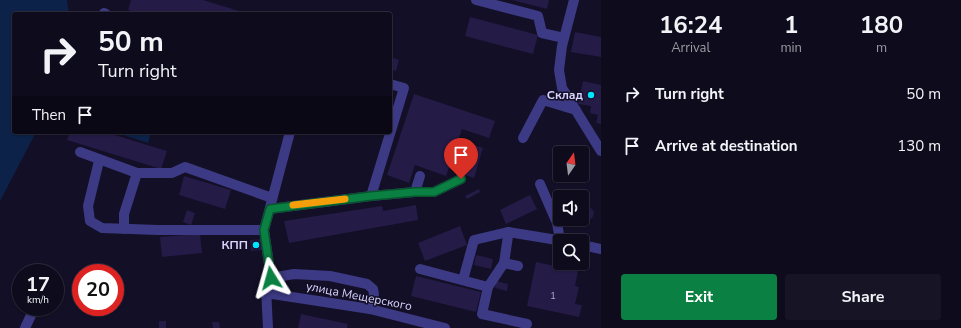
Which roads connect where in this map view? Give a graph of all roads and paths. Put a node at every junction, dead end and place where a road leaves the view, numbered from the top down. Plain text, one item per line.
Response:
1 (476, 0) edge
2 (574, 0) edge
3 (564, 38) junction
4 (392, 85) edge
5 (576, 110) junction
6 (392, 127) edge
7 (289, 134) edge
8 (390, 134) edge
9 (523, 138) dead end
10 (601, 151) edge
11 (80, 152) dead end
12 (99, 161) dead end
13 (137, 172) junction
14 (420, 176) dead end
15 (461, 179) dead end
16 (540, 184) dead end
17 (415, 192) junction
18 (371, 196) junction
19 (272, 198) junction
20 (270, 209) junction
21 (124, 229) junction
22 (264, 230) junction
23 (508, 232) junction
24 (560, 234) edge
25 (553, 240) edge
26 (589, 246) edge
27 (601, 249) edge
28 (504, 264) junction
29 (518, 266) dead end
30 (420, 269) dead end
31 (269, 280) junction
32 (463, 280) junction
33 (488, 287) junction
34 (266, 293) junction
35 (370, 309) junction
36 (31, 316) edge
37 (527, 324) dead end
38 (25, 328) edge
39 (268, 328) edge
40 (445, 328) edge

1 - 3 street
2 - 3 street
3 - 5 street
4 - 6 street
5 - 9 street
5 - 10 street
7 - 19 street
8 - 18 street
11 - 13 street
12 - 21 street
13 - 19 street
13 - 21 street
14 - 17 street
15 - 17 street
16 - 24 street
17 - 18 street
18 - 20 street
19 - 20 street
20 - 22 street
21 - 22 street
22 - 31 street
23 - 25 street
23 - 28 street
23 - 32 street
26 - 27 street
28 - 29 street
28 - 33 street
30 - 32 street
31 - 34 street
31 - 35 street
32 - 33 street
33 - 37 street
34 - 35 street, улица Мещерского
34 - 39 street
35 - 40 street, улица Мещерского
36 - 38 street

